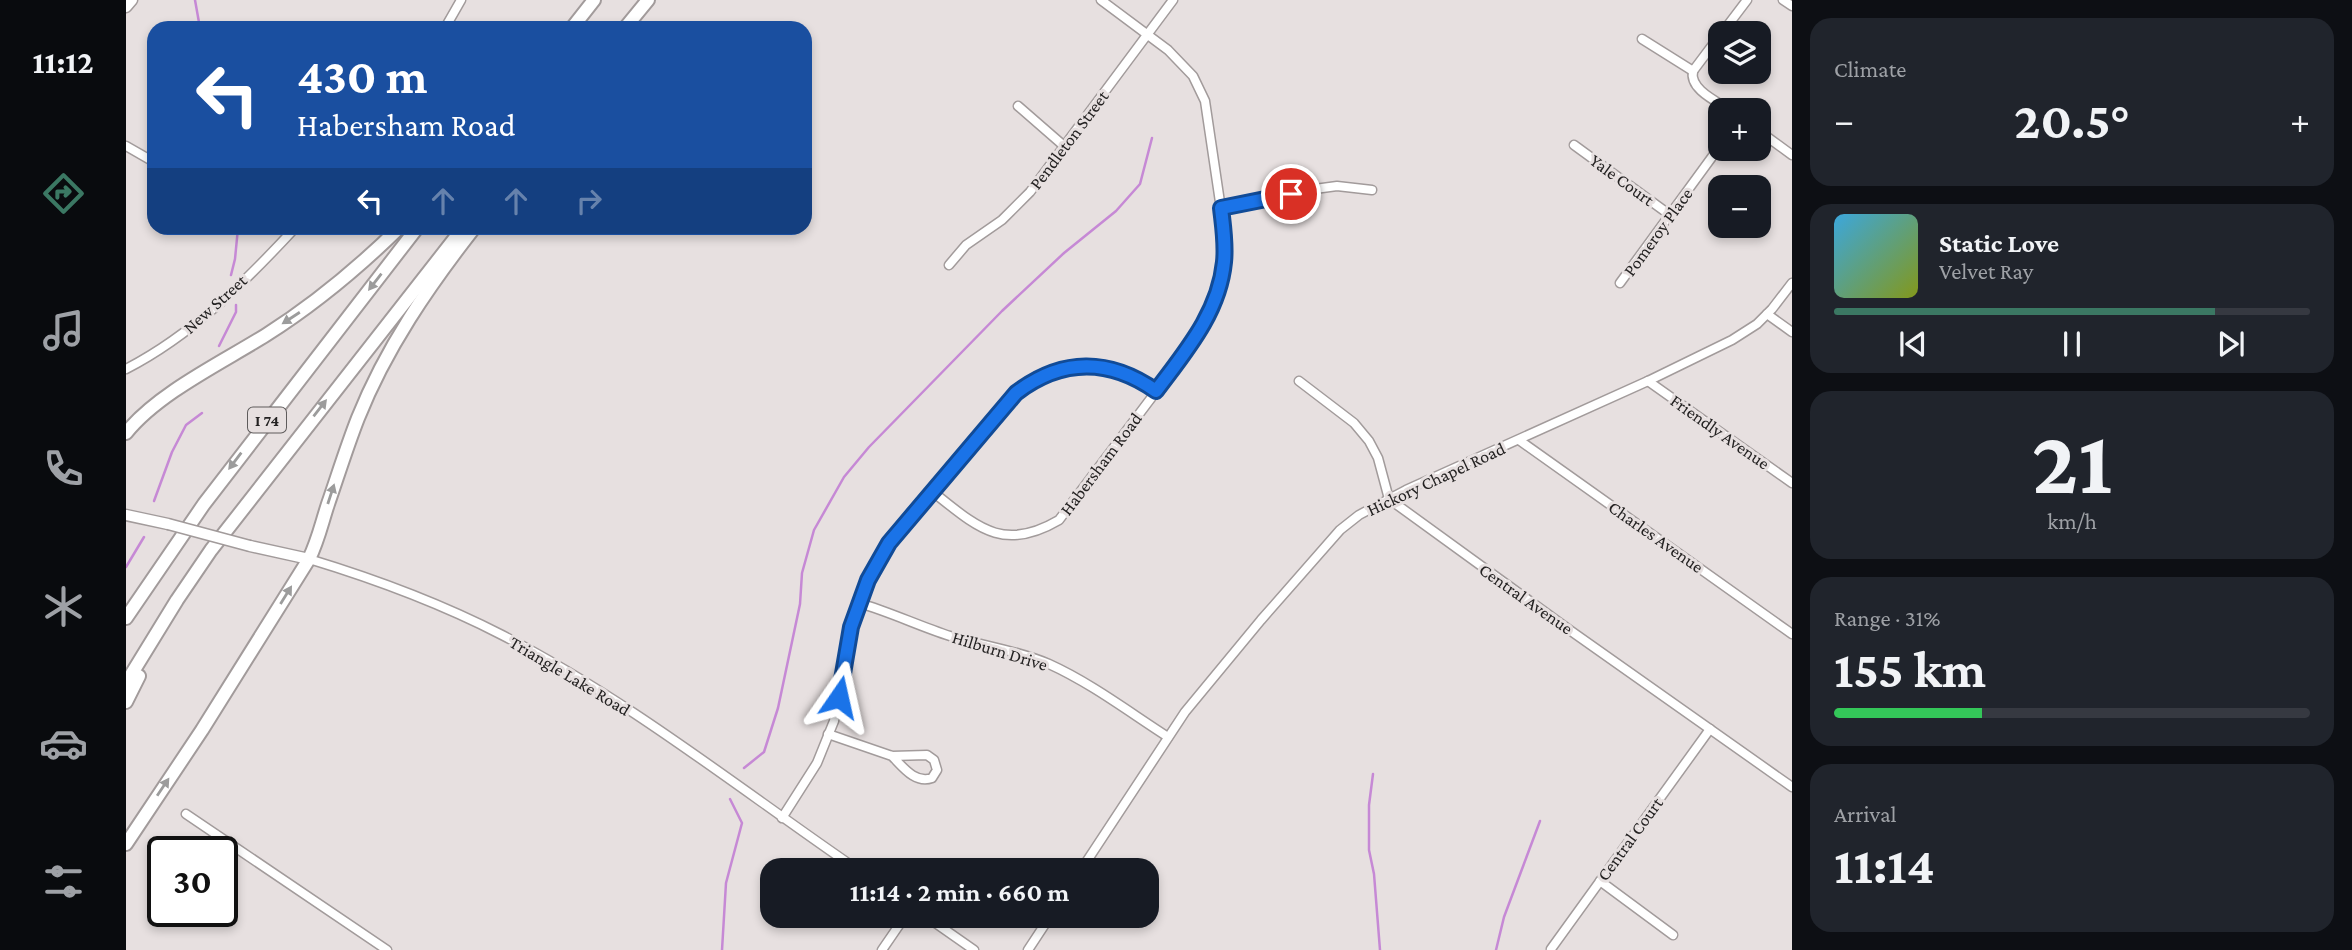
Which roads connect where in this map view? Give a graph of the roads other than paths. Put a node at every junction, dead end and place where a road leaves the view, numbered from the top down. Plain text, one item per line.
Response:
1 (132, 0) edge
2 (461, 0) edge
3 (594, 0) edge
4 (648, 0) edge
5 (1101, 0) edge
6 (1174, 0) edge
7 (1747, 0) edge
8 (1783, 0) edge
9 (1792, 6) edge
10 (126, 7) edge
11 (449, 21) edge
12 (578, 21) edge
13 (631, 21) edge
14 (1731, 21) edge
15 (1148, 35) junction
16 (1642, 39) dead end
17 (1708, 51) edge
18 (1693, 71) junction
19 (1713, 98) edge
20 (1018, 106) dead end
21 (1771, 140) edge
22 (1574, 145) dead end
23 (126, 146) edge
24 (1065, 146) junction
25 (1792, 155) edge
26 (147, 158) edge
27 (1709, 161) edge
28 (1372, 190) dead end
29 (1221, 208) junction
30 (1670, 215) junction
31 (288, 235) edge
32 (391, 235) edge
33 (412, 235) edge
34 (458, 235) edge
35 (469, 235) edge
36 (949, 265) dead end
37 (1792, 283) edge
38 (1620, 284) dead end
39 (1767, 314) junction
40 (1792, 332) edge
41 (126, 369) edge
42 (1299, 381) dead end
43 (1648, 381) junction
44 (1156, 391) junction
45 (126, 433) edge
46 (1519, 440) junction
47 (1792, 483) edge
48 (933, 492) junction
49 (1389, 499) junction
50 (126, 515) edge
51 (309, 559) junction
52 (177, 600) junction
53 (859, 603) junction
54 (126, 618) edge
55 (1792, 634) edge
56 (126, 683) edge
57 (126, 702) edge
58 (1710, 729) junction
59 (828, 734) junction
60 (1168, 737) junction
61 (892, 756) junction
62 (1792, 787) edge
63 (186, 814) dead end
64 (782, 818) junction
65 (126, 844) edge
66 (840, 858) edge
67 (1089, 858) edge
68 (1600, 881) junction
69 (897, 928) edge
70 (943, 928) edge
71 (1042, 928) edge
72 (1673, 936) dead end
73 (1551, 949) edge
74 (387, 950) edge
75 (882, 950) edge
76 (974, 950) edge
77 (1028, 950) edge

1 - 10 main road
2 - 11 street
3 - 12 highway
4 - 13 highway
5 - 15 street, Habersham Road
6 - 15 street, Pendleton Street
7 - 14 street
8 - 9 street
15 - 24 street, Pendleton Street
15 - 29 street, Habersham Road
16 - 18 street
17 - 18 street
18 - 19 street
20 - 24 street
21 - 25 street
22 - 30 street, Yale Court
23 - 26 street
24 - 36 street, Pendleton Street
27 - 30 street, Pomeroy Place
28 - 29 street
29 - 44 street, Habersham Road
30 - 38 street, Pomeroy Place
31 - 41 street, New Street
32 -> 45 highway
33 -> 54 highway, I 74
52 -> 34 highway, I 74
51 -> 35 highway
37 - 39 street, Hickory Chapel Road
39 - 40 street
39 - 43 street, Hickory Chapel Road
42 - 49 street
43 - 46 street, Hickory Chapel Road
43 - 47 street, Friendly Avenue
44 - 48 street
44 - 48 street, Habersham Road
46 - 49 street, Hickory Chapel Road
46 - 55 street, Charles Avenue
48 - 53 street
49 - 58 street, Central Avenue
49 - 60 street, Hickory Chapel Road
50 - 51 main road, Triangle Lake Road, bridge
51 - 64 street, Triangle Lake Road
65 -> 51 highway
52 - 56 highway, I 74
52 - 57 highway
53 - 59 street
53 - 60 street, Hilburn Drive
58 - 62 street, Central Avenue
58 - 68 street, Central Court
59 - 61 street
59 - 64 street
60 - 67 street, Hickory Chapel Road
61 - 61 street
63 - 74 street
64 - 66 street, Triangle Lake Road
68 - 72 street
68 - 73 street, Central Court
69 - 75 street
70 - 76 street
71 - 77 street

